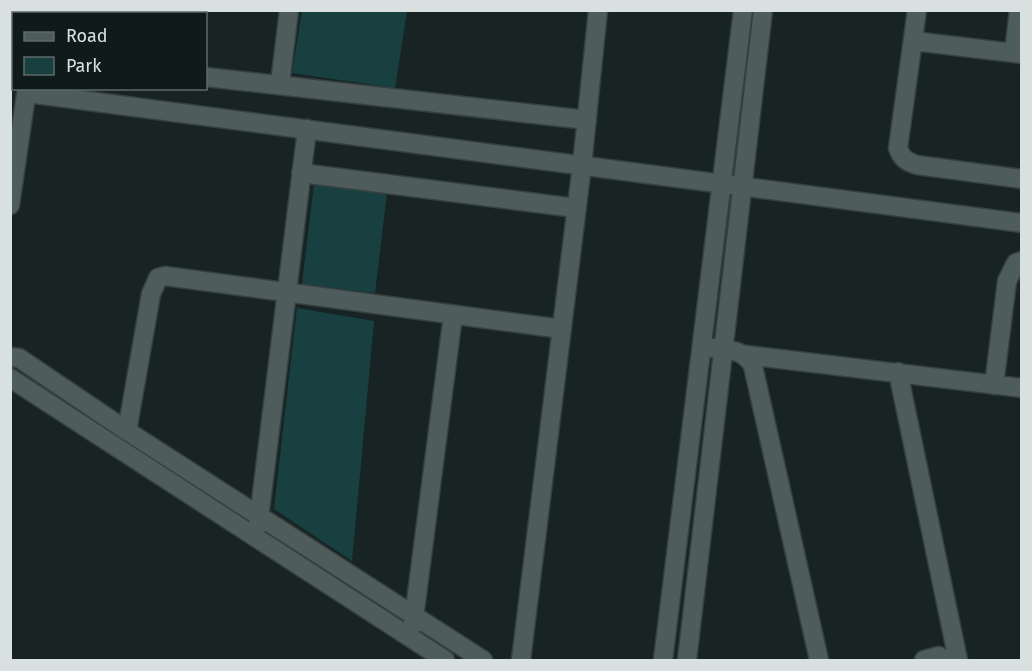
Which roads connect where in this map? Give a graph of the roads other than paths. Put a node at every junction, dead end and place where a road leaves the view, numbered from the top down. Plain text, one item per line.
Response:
1 (289, 10) edge
2 (598, 10) edge
3 (743, 10) edge
4 (763, 10) edge
5 (916, 10) edge
6 (1019, 10) edge
7 (913, 41) junction
8 (1018, 54) edge
9 (207, 77) edge
10 (280, 84) junction
11 (27, 91) edge
12 (587, 120) junction
13 (306, 129) junction
14 (582, 165) junction
15 (301, 173) junction
16 (1022, 179) edge
17 (722, 183) junction
18 (743, 186) junction
19 (10, 205) edge
20 (576, 208) junction
21 (1022, 223) edge
22 (1022, 261) edge
23 (287, 292) junction
24 (453, 315) junction
25 (562, 329) junction
26 (702, 347) junction
27 (724, 350) junction
28 (746, 355) junction
29 (10, 357) edge
30 (897, 372) junction
31 (10, 378) edge
32 (994, 385) junction
33 (1022, 388) edge
34 (127, 431) junction
35 (259, 516) junction
36 (257, 538) junction
37 (414, 616) junction
38 (411, 639) junction
39 (445, 660) edge
40 (483, 660) edge
41 (522, 660) edge
42 (663, 660) edge
43 (687, 660) edge
44 (819, 660) edge
45 (924, 660) edge
46 (945, 660) edge
47 (958, 660) edge

1 - 10 street
2 - 12 street
3 - 17 street
4 - 18 street
5 - 7 street
6 - 8 street
7 - 8 street
7 - 16 street
9 - 10 street
10 - 12 street
11 - 13 street
11 - 19 street
12 - 14 street
13 - 14 street
13 - 15 street
14 - 17 street
14 - 20 street
15 - 20 street
15 - 23 street
17 - 18 street
17 - 26 street
18 - 21 street
18 - 27 street
20 - 25 street
22 - 32 street
23 - 24 street
23 - 34 street
23 - 35 street
24 - 25 street
24 - 37 street
25 - 41 street
26 - 27 street
26 - 42 street
27 - 28 street
27 - 43 street
28 - 30 street
28 - 44 street
29 - 34 street
30 - 32 street
30 - 47 street
31 - 36 street
32 - 33 street
34 - 35 street
35 - 36 street
35 - 37 street
36 - 38 street
37 - 38 street
37 - 40 street
38 - 39 street
45 - 46 street

